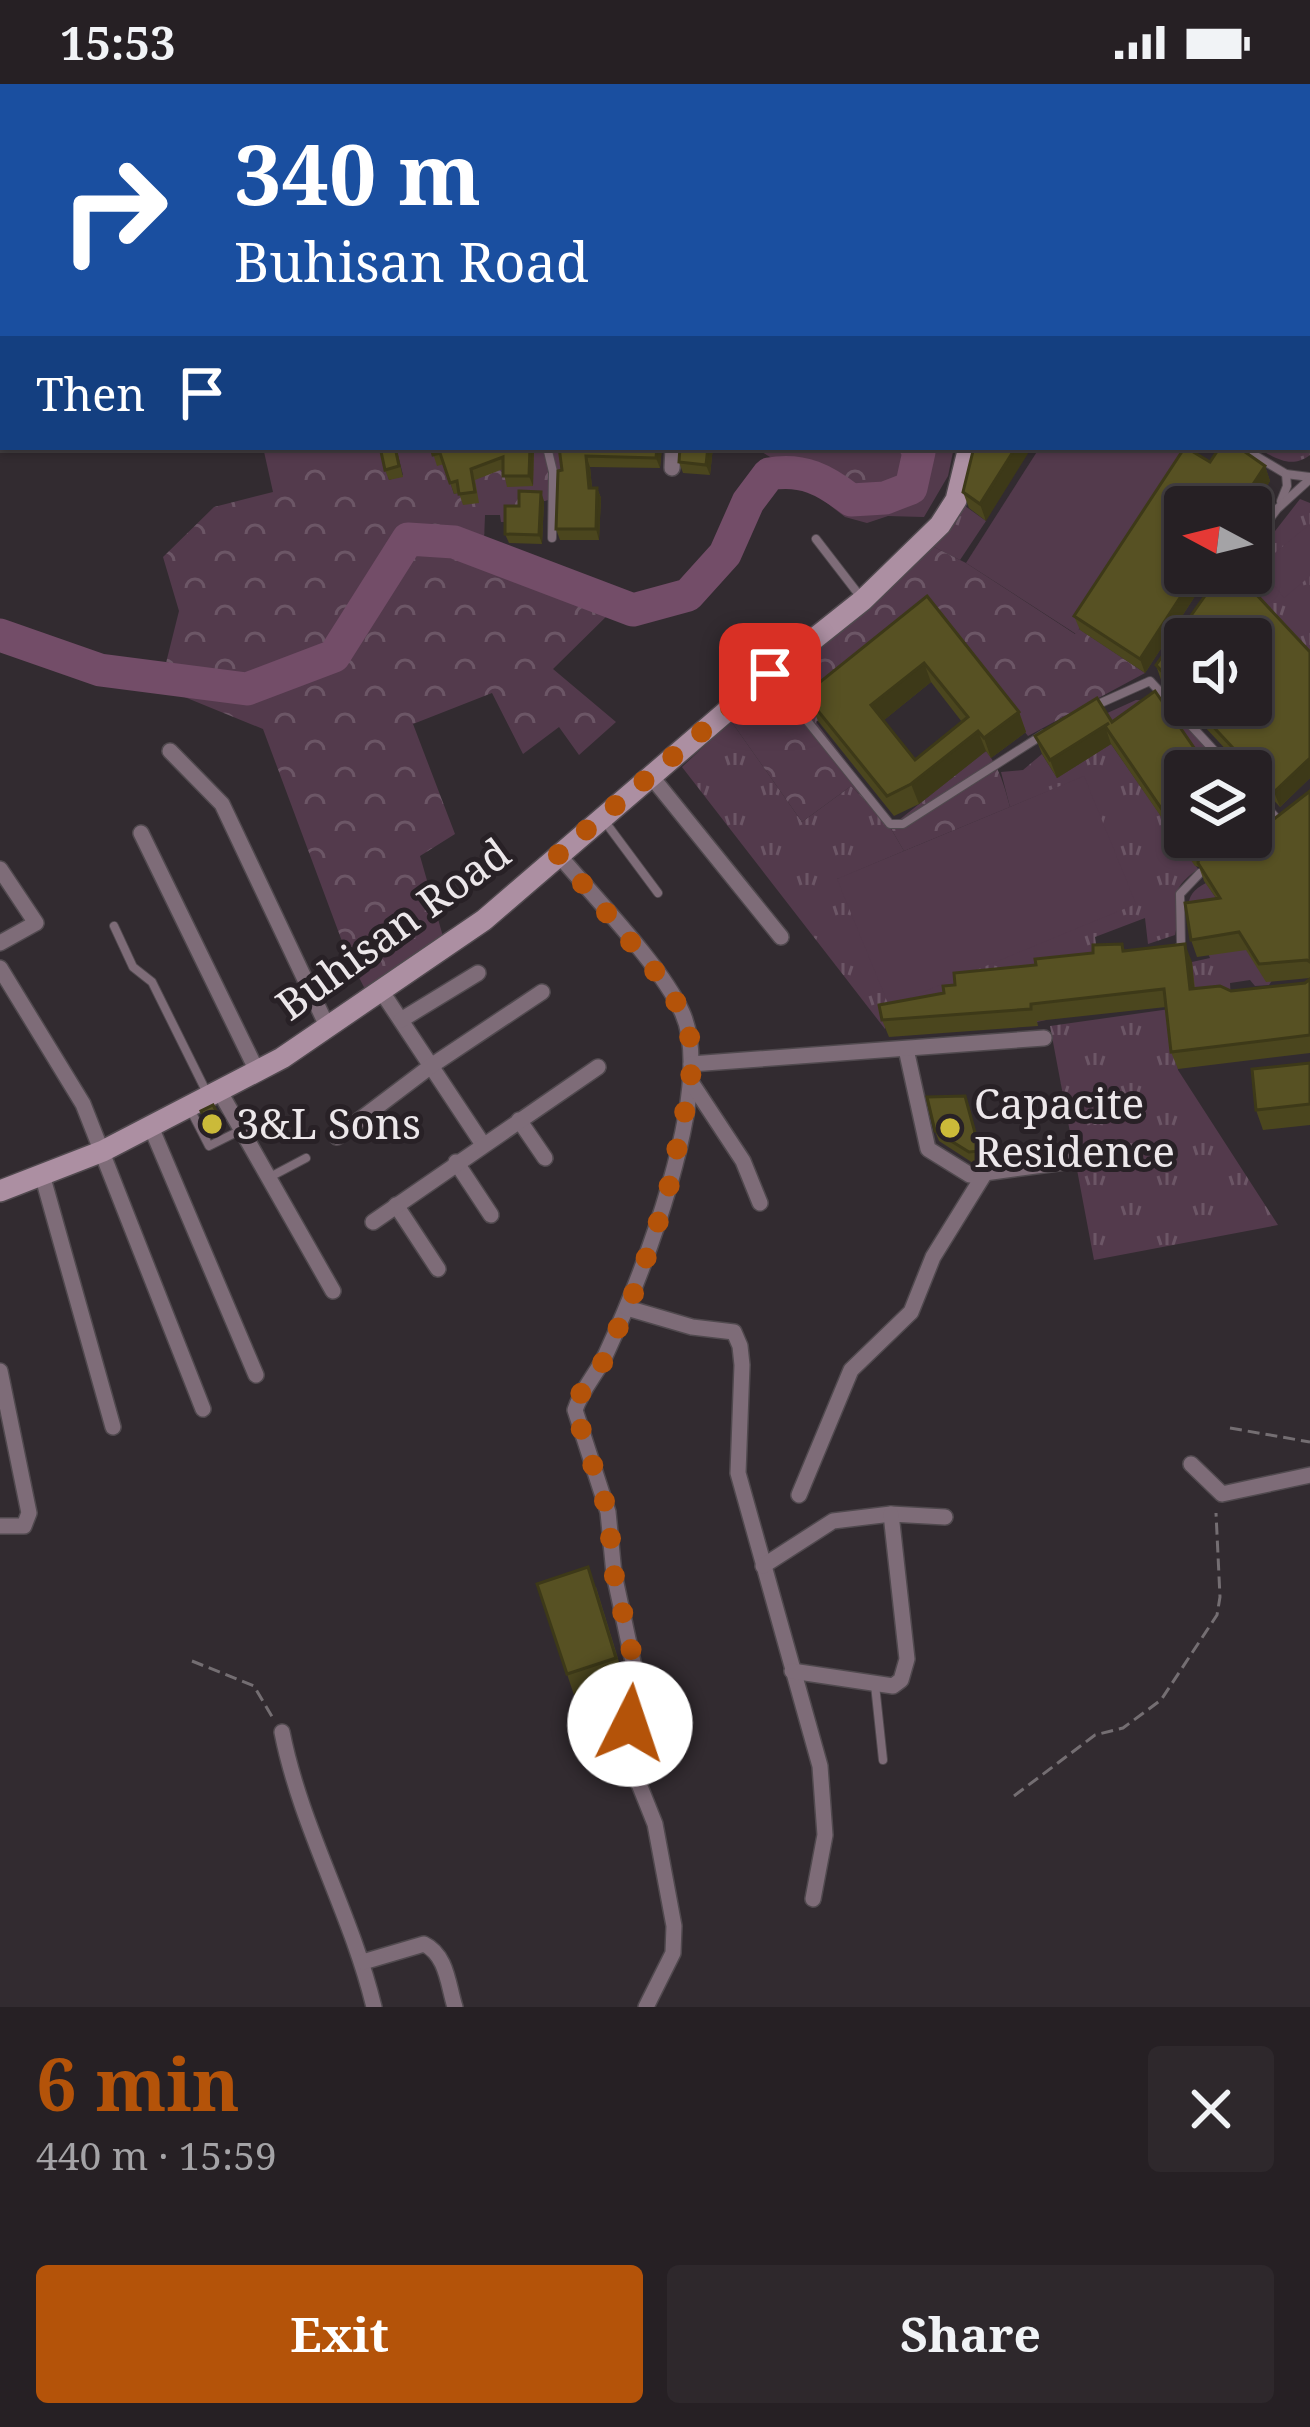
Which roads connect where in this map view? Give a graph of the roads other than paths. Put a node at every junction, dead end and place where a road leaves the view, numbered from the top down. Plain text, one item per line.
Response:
1 (548, 450) edge
2 (673, 450) edge
3 (968, 450) edge
4 (1245, 450) edge
5 (672, 468) dead end
6 (1286, 474) junction
7 (1310, 478) edge
8 (1277, 508) junction
9 (1272, 515) edge
10 (552, 538) edge
11 (816, 539) dead end
12 (863, 600) junction
13 (1162, 664) edge
14 (770, 674) junction
15 (1150, 681) junction
16 (1083, 712) edge
17 (1049, 731) edge
18 (1214, 750) edge
19 (170, 751) dead end
20 (651, 776) junction
21 (1294, 807) edge
22 (1272, 812) edge
23 (603, 818) junction
24 (1279, 820) junction
25 (1272, 825) edge
26 (141, 833) dead end
27 (558, 854) junction
28 (0, 869) edge
29 (1200, 872) edge
30 (658, 893) dead end
31 (114, 926) dead end
32 (781, 937) dead end
33 (0, 943) edge
34 (1159, 951) edge
35 (0, 968) edge
36 (478, 974) dead end
37 (380, 989) junction
38 (542, 992) dead end
39 (400, 1020) junction
40 (326, 1026) junction
41 (1044, 1038) dead end
42 (906, 1049) junction
43 (431, 1066) junction
44 (598, 1066) dead end
45 (257, 1071) junction
46 (691, 1073) junction
47 (206, 1099) junction
48 (519, 1120) junction
49 (151, 1126) junction
50 (241, 1130) junction
51 (337, 1137) dead end
52 (482, 1143) junction
53 (103, 1151) junction
54 (306, 1158) dead end
55 (545, 1158) dead end
56 (1073, 1161) dead end
57 (456, 1162) junction
58 (985, 1173) junction
59 (43, 1178) junction
60 (268, 1178) junction
61 (0, 1191) edge
62 (760, 1203) dead end
63 (396, 1205) junction
64 (491, 1216) dead end
65 (373, 1222) dead end
66 (438, 1269) dead end
67 (333, 1291) dead end
68 (627, 1307) junction
69 (0, 1371) edge
70 (256, 1375) dead end
71 (202, 1408) dead end
72 (113, 1427) dead end
73 (1191, 1464) dead end
74 (1310, 1475) edge
75 (800, 1496) dead end
76 (891, 1514) junction
77 (945, 1517) dead end
78 (0, 1526) edge
79 (763, 1566) junction
80 (792, 1671) junction
81 (874, 1683) junction
82 (282, 1732) road end
83 (883, 1760) dead end
84 (813, 1899) dead end
85 (363, 1962) junction
86 (374, 2007) edge
87 (455, 2007) edge
88 (646, 2007) edge

1 - 10 lane
2 - 5 street
3 - 12 street, Buhisan Road
4 - 6 lane
6 - 7 lane
6 - 8 lane
7 - 8 lane
8 - 9 lane
11 - 12 lane
12 - 14 street, Buhisan Road
13 - 15 lane
14 - 17 lane
14 - 20 street, Buhisan Road
15 - 16 lane
15 - 18 lane
19 - 40 street
20 - 23 street, Buhisan Road
20 - 32 street
21 - 24 lane
22 - 24 lane
23 - 27 street, Buhisan Road
23 - 30 lane
24 - 25 lane
26 - 45 street
27 - 37 street, Buhisan Road
27 - 46 street
28 - 33 street
29 - 34 lane
31 - 47 lane
35 - 53 street
36 - 39 street
37 - 39 street
37 - 40 street, Buhisan Road
38 - 43 street
39 - 43 street
40 - 45 street, Buhisan Road
41 - 42 street
42 - 46 street
42 - 58 street
43 - 51 street
43 - 52 street
44 - 48 street
45 - 47 street, Buhisan Road
46 - 62 street
46 - 68 street
47 - 49 street, Buhisan Road
47 - 50 street
47 - 50 lane
48 - 52 street
48 - 55 street
49 - 53 street, Buhisan Road
49 - 70 street
50 - 60 street
52 - 57 street
53 - 59 street, Buhisan Road
53 - 71 street
54 - 60 lane
56 - 58 street
57 - 63 street
57 - 64 street
58 - 75 street
59 - 61 street, Buhisan Road
59 - 72 street
60 - 67 street
63 - 65 street
63 - 66 street
68 - 79 street
68 - 88 street
69 - 78 street
73 - 74 street
76 - 77 street
76 - 79 street
76 - 81 street
79 - 80 street
80 - 81 street
80 - 84 street
81 - 83 lane
82 - 85 street
85 - 86 street
85 - 87 street

